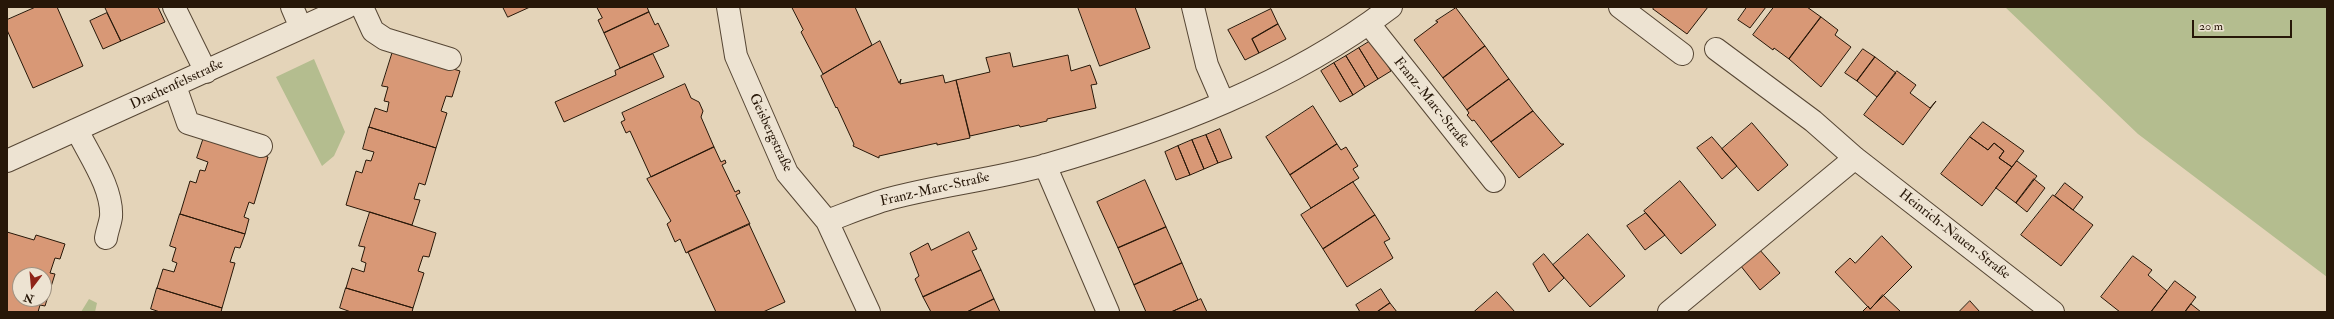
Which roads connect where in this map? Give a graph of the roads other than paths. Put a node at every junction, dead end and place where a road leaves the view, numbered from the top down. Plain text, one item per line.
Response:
1 (174, 7) edge
2 (292, 7) edge
3 (347, 7) edge
4 (362, 7) edge
5 (728, 7) edge
6 (1194, 7) edge
7 (1391, 7) edge
8 (1620, 7) edge
9 (1369, 24) junction
10 (301, 28) junction
11 (1716, 49) dead end
12 (1682, 54) dead end
13 (450, 59) dead end
14 (206, 72) junction
15 (175, 86) junction
16 (1223, 102) junction
17 (77, 130) junction
18 (261, 146) dead end
19 (1855, 158) junction
20 (7, 162) edge
21 (1045, 165) junction
22 (1494, 181) dead end
23 (827, 221) junction
24 (106, 238) dead end
25 (869, 312) edge
26 (1108, 312) edge
27 (1669, 312) edge
28 (2053, 312) edge

1 - 14 street
2 - 10 street
3 - 10 street, Drachenfelsstraße
4 - 13 street
5 - 23 street, Geisbergstraße
6 - 16 street
7 - 9 street, Franz-Marc-Straße
8 - 12 street
9 - 16 street, Franz-Marc-Straße
9 - 22 street, Franz-Marc-Straße
10 - 14 street, Drachenfelsstraße
11 - 19 street, Heinrich-Nauen-Straße
14 - 15 street, Drachenfelsstraße
15 - 17 street, Drachenfelsstraße
15 - 18 street
16 - 21 street, Franz-Marc-Straße
17 - 20 street, Drachenfelsstraße
17 - 24 street
19 - 27 street
19 - 28 street, Heinrich-Nauen-Straße
21 - 23 street, Franz-Marc-Straße
21 - 26 street
23 - 25 street, Geisbergstraße

